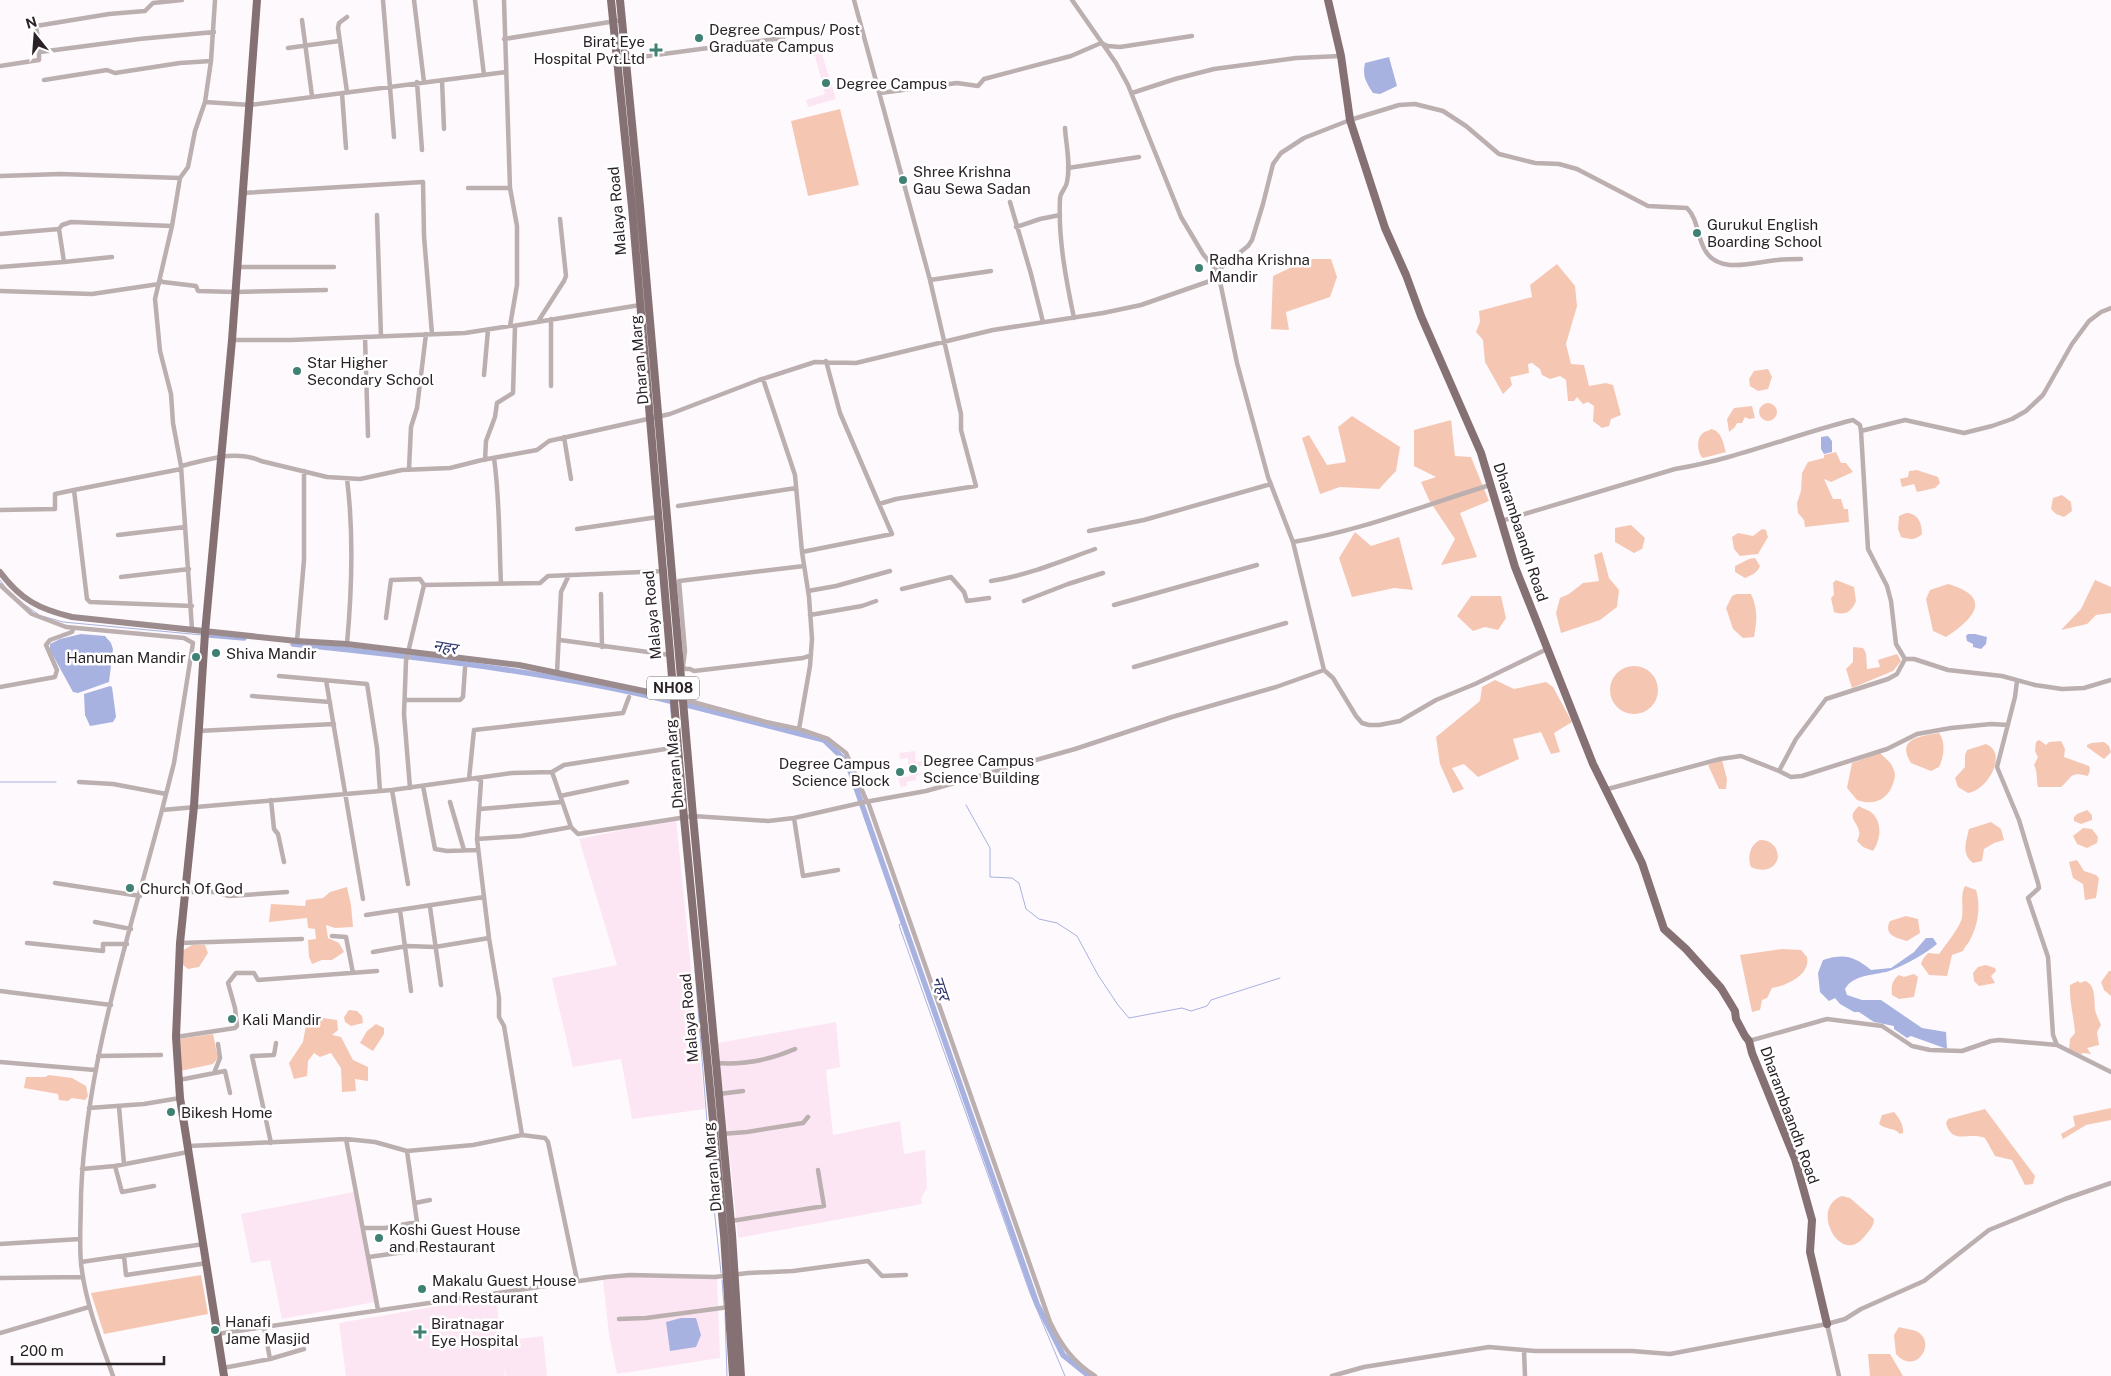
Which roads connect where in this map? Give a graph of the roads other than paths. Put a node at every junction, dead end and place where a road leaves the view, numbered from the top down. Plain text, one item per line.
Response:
1 (182, 0) edge
2 (215, 0) edge
3 (257, 0) edge
4 (383, 0) edge
5 (414, 0) edge
6 (475, 0) edge
7 (504, 0) edge
8 (611, 0) edge
9 (620, 0) edge
10 (854, 0) edge
11 (1072, 0) edge
12 (1328, 0) edge
13 (347, 17) dead end
14 (302, 20) dead end
15 (622, 20) junction
16 (614, 22) junction
17 (214, 32) junction
18 (1192, 36) dead end
19 (783, 38) dead end
20 (504, 39) junction
21 (339, 41) junction
22 (1101, 43) junction
23 (305, 45) junction
24 (288, 48) dead end
25 (39, 54) dead end
26 (1341, 56) junction
27 (626, 59) junction
28 (211, 61) junction
29 (0, 66) edge
30 (506, 72) junction
31 (484, 75) junction
32 (44, 80) dead end
33 (442, 80) junction
34 (417, 82) junction
35 (424, 82) junction
36 (390, 86) junction
37 (345, 92) junction
38 (1132, 93) junction
39 (880, 94) junction
40 (312, 96) junction
41 (205, 102) junction
42 (250, 104) junction
43 (1350, 120) junction
44 (1064, 128) dead end
45 (444, 129) dead end
46 (394, 137) dead end
47 (346, 148) dead end
48 (422, 150) dead end
49 (1139, 158) dead end
50 (1068, 168) junction
51 (0, 176) edge
52 (180, 178) junction
53 (468, 188) dead end
54 (510, 188) junction
55 (242, 193) junction
56 (1010, 202) dead end
57 (377, 215) dead end
58 (1060, 215) junction
59 (560, 219) dead end
60 (172, 226) junction
61 (1016, 227) junction
62 (59, 229) junction
63 (0, 234) edge
64 (112, 258) dead end
65 (1800, 259) dead end
66 (64, 262) junction
67 (0, 267) edge
68 (237, 267) junction
69 (334, 267) dead end
70 (991, 271) dead end
71 (1218, 272) junction
72 (930, 280) junction
73 (159, 282) junction
74 (647, 286) junction
75 (638, 287) junction
76 (326, 290) dead end
77 (0, 291) edge
78 (235, 292) junction
79 (640, 305) junction
80 (2111, 308) edge
81 (551, 318) junction
82 (1074, 318) junction
83 (539, 320) junction
84 (1043, 322) junction
85 (513, 326) junction
86 (488, 330) junction
87 (426, 334) junction
88 (432, 334) junction
89 (381, 336) junction
90 (365, 337) junction
91 (232, 340) junction
92 (944, 340) junction
93 (826, 361) junction
94 (484, 375) dead end
95 (763, 378) junction
96 (551, 386) dead end
97 (658, 417) junction
98 (649, 418) junction
99 (1861, 431) junction
100 (368, 436) dead end
101 (564, 438) junction
102 (222, 456) junction
103 (494, 458) junction
104 (486, 460) junction
105 (181, 468) junction
106 (409, 469) junction
107 (304, 471) junction
108 (347, 479) junction
109 (571, 479) dead end
110 (1271, 484) junction
111 (1490, 485) junction
112 (796, 488) junction
113 (74, 490) junction
114 (879, 504) junction
115 (678, 506) dead end
116 (0, 510) edge
117 (658, 517) junction
118 (1501, 521) junction
119 (186, 527) junction
120 (577, 529) dead end
121 (1089, 531) dead end
122 (118, 535) dead end
123 (1292, 542) junction
124 (1095, 549) dead end
125 (802, 552) junction
126 (1257, 565) dead end
127 (804, 566) junction
128 (189, 569) junction
129 (662, 571) junction
130 (671, 571) junction
131 (890, 571) dead end
132 (0, 572) edge
133 (1103, 573) dead end
134 (121, 576) dead end
135 (569, 576) junction
136 (991, 581) dead end
137 (501, 584) junction
138 (0, 585) edge
139 (424, 585) junction
140 (902, 589) dead end
141 (808, 591) junction
142 (601, 594) dead end
143 (989, 598) dead end
144 (876, 601) dead end
145 (1024, 601) dead end
146 (1114, 605) dead end
147 (192, 606) junction
148 (810, 615) junction
149 (386, 618) dead end
150 (1286, 623) dead end
151 (72, 628) junction
152 (192, 629) junction
153 (205, 630) junction
154 (297, 640) junction
155 (560, 640) junction
156 (347, 644) junction
157 (602, 647) junction
158 (1547, 649) junction
159 (408, 651) junction
160 (811, 655) junction
161 (670, 656) junction
162 (1905, 660) junction
163 (1134, 667) dead end
164 (465, 668) dead end
165 (1324, 670) junction
166 (558, 673) junction
167 (279, 676) dead end
168 (326, 680) junction
169 (2111, 680) edge
170 (2017, 681) junction
171 (0, 687) edge
172 (252, 696) dead end
173 (629, 697) dead end
174 (674, 697) junction
175 (682, 699) junction
176 (405, 700) junction
177 (330, 702) junction
178 (334, 724) junction
179 (2008, 725) junction
180 (799, 729) junction
181 (198, 731) junction
182 (678, 748) junction
183 (1779, 771) junction
184 (552, 772) junction
185 (476, 778) junction
186 (469, 779) junction
187 (79, 782) dead end
188 (627, 782) dead end
189 (423, 786) junction
190 (410, 788) junction
191 (392, 790) junction
192 (1604, 790) junction
193 (380, 791) junction
194 (166, 794) junction
195 (345, 795) junction
196 (560, 796) junction
197 (271, 800) junction
198 (450, 802) dead end
199 (562, 802) junction
200 (867, 802) junction
201 (194, 806) junction
202 (480, 809) junction
203 (162, 810) junction
204 (693, 816) junction
205 (684, 818) junction
206 (794, 818) junction
207 (571, 827) junction
208 (477, 839) junction
209 (464, 850) junction
210 (478, 850) junction
211 (284, 862) dead end
212 (838, 870) dead end
213 (55, 883) dead end
214 (408, 884) dead end
215 (185, 892) junction
216 (287, 892) dead end
217 (140, 896) junction
218 (484, 897) junction
219 (363, 899) dead end
220 (430, 906) junction
221 (400, 910) junction
222 (366, 915) dead end
223 (95, 922) dead end
224 (131, 929) junction
225 (332, 936) dead end
226 (489, 938) junction
227 (302, 939) dead end
228 (27, 943) dead end
229 (180, 943) junction
230 (127, 944) junction
231 (435, 946) junction
232 (405, 947) junction
233 (373, 952) dead end
234 (377, 971) dead end
235 (353, 973) junction
236 (440, 985) dead end
237 (0, 991) edge
238 (411, 991) dead end
239 (111, 1005) junction
240 (176, 1037) junction
241 (1750, 1041) junction
242 (276, 1043) dead end
243 (218, 1044) dead end
244 (2057, 1045) junction
245 (796, 1049) dead end
246 (161, 1055) dead end
247 (98, 1056) junction
248 (0, 1062) edge
249 (716, 1063) junction
250 (95, 1070) junction
251 (2111, 1072) edge
252 (214, 1073) junction
253 (179, 1080) junction
254 (743, 1091) dead end
255 (230, 1093) dead end
256 (719, 1094) junction
257 (180, 1098) junction
258 (119, 1106) junction
259 (89, 1108) junction
260 (808, 1117) dead end
261 (723, 1133) junction
262 (714, 1135) junction
263 (522, 1136) junction
264 (346, 1139) junction
265 (271, 1143) junction
266 (188, 1149) junction
267 (407, 1151) junction
268 (124, 1164) junction
269 (115, 1166) junction
270 (82, 1169) junction
271 (818, 1170) dead end
272 (2111, 1183) edge
273 (154, 1186) dead end
274 (430, 1200) dead end
275 (415, 1203) junction
276 (731, 1221) junction
277 (363, 1228) junction
278 (80, 1238) junction
279 (0, 1244) edge
280 (204, 1244) junction
281 (425, 1249) dead end
282 (124, 1256) junction
283 (370, 1257) junction
284 (81, 1262) junction
285 (207, 1263) junction
286 (735, 1275) junction
287 (906, 1275) dead end
288 (726, 1276) junction
289 (83, 1277) junction
290 (0, 1278) edge
291 (576, 1280) junction
292 (89, 1307) junction
293 (729, 1307) junction
294 (378, 1310) junction
295 (619, 1320) dead end
296 (1827, 1324) junction
297 (264, 1327) junction
298 (0, 1333) edge
299 (217, 1334) junction
300 (304, 1349) dead end
301 (1524, 1350) junction
302 (270, 1359) junction
303 (741, 1359) junction
304 (732, 1360) junction
305 (223, 1372) edge
306 (113, 1376) edge
307 (733, 1376) edge
308 (741, 1376) edge
309 (1094, 1376) edge
310 (1332, 1376) edge
311 (1525, 1376) edge
312 (1839, 1376) edge

1 - 17 street
2 - 17 street
3 - 42 main road
4 - 36 street
5 - 35 street
6 - 31 street
7 - 20 street
8 - 16 main road, Malaya Road / NH08
9 - 15 main road, Dharan Marg / NH08
10 - 39 street
11 - 22 street
12 - 26 main road, Dharambaandh Road
13 - 21 street
14 - 23 street
15 - 16 street
15 - 27 main road, Dharan Marg / NH08
16 - 20 street
16 - 75 main road, Malaya Road / NH08
17 - 28 street
18 - 22 street
19 - 27 street
20 - 30 street
21 - 23 street
21 - 37 street
22 - 38 street
22 - 39 street
23 - 24 street
23 - 40 street
25 - 29 street
26 - 38 street
26 - 43 main road, Dharambaandh Road
27 - 74 main road, Dharan Marg / NH08
28 - 32 street
28 - 41 street
30 - 31 street
30 - 54 street
31 - 33 street
33 - 35 street
33 - 45 street
34 - 35 street
34 - 36 street
34 - 48 street
36 - 37 street
36 - 46 street
37 - 40 street
37 - 47 street
38 - 71 street
39 - 72 street
40 - 42 street
41 - 42 street
41 - 52 street
42 - 55 main road
43 - 65 street
43 - 71 street
43 - 111 main road, Dharambaandh Road
44 - 50 street
49 - 50 street
50 - 58 street
51 - 52 street
52 - 60 street
53 - 54 street
54 - 85 street
55 - 68 main road
55 - 88 street
56 - 61 street
57 - 89 street
58 - 61 street
58 - 82 street
59 - 83 street
60 - 62 street
60 - 73 street
61 - 84 street
62 - 63 street
62 - 66 street
64 - 66 street
66 - 67 street
68 - 69 street
68 - 78 main road
70 - 72 street
71 - 82 street
71 - 110 street
72 - 92 street
73 - 77 street
73 - 78 street
73 - 105 street
74 - 75 main road
74 - 97 main road, Dharan Marg / NH08
75 - 79 main road, Malaya Road / NH08
76 - 78 street
78 - 91 main road
79 - 81 street
79 - 98 main road, Malaya Road / NH08
80 - 99 street
81 - 83 street
81 - 96 street
82 - 84 street
83 - 85 street
84 - 92 street
85 - 86 street
85 - 104 street
86 - 88 street
86 - 94 street
87 - 88 street
87 - 89 street
87 - 106 street
89 - 90 street
90 - 91 street
90 - 100 street
91 - 102 main road
92 - 93 street
92 - 114 street
93 - 95 street
93 - 114 street
95 - 97 street
95 - 112 street
97 - 98 street
97 - 130 main road, Dharan Marg / NH08
98 - 101 street
98 - 117 main road, Malaya Road / NH08
99 - 118 street
99 - 162 street
101 - 103 street
101 - 109 street
102 - 105 street
102 - 107 street
102 - 153 main road
103 - 104 street
103 - 137 street
104 - 106 street
105 - 113 street
105 - 119 street
106 - 108 street
107 - 108 street
107 - 154 street
108 - 156 street
110 - 121 street
110 - 123 street
111 - 118 main road, Dharambaandh Road
111 - 123 street
112 - 115 street
112 - 125 street
113 - 116 street
113 - 147 street
114 - 125 street
117 - 120 street
117 - 129 main road, Malaya Road / NH08
118 - 158 main road, Dharambaandh Road
119 - 122 street
119 - 128 street
123 - 165 street
124 - 136 street
125 - 127 street
126 - 146 street
127 - 141 street
127 - 160 street
128 - 134 street
128 - 147 street
129 - 130 street
129 - 135 street
129 - 161 main road, Malaya Road / NH08
130 - 175 main road, Dharan Marg / NH08
131 - 141 street
132 - 152 street
133 - 145 street
135 - 137 street
135 - 155 street
137 - 139 street
138 - 151 street
139 - 149 street
139 - 159 street
140 - 143 street
141 - 148 street
142 - 157 street
144 - 148 street
147 - 152 street
148 - 160 street
150 - 163 street
151 - 171 street
151 - 194 street
152 - 153 street
153 - 154 street
153 - 181 main road
154 - 156 street
155 - 157 street
155 - 166 street
156 - 159 street
157 - 161 street
158 - 165 street
158 - 192 main road, Dharambaandh Road
159 - 166 street
159 - 176 street
160 - 180 street
161 - 174 main road, Malaya Road / NH08
162 - 170 street
162 - 183 street
164 - 176 street
165 - 200 street
166 - 174 street
167 - 168 street
168 - 177 street
168 - 193 street
169 - 170 street
170 - 179 street
172 - 177 street
173 - 186 street
174 - 175 street
174 - 182 main road, Malaya Road / NH08
175 - 180 street
175 - 204 main road, Dharan Marg / NH08
176 - 190 street
177 - 178 street
178 - 181 street
178 - 195 street
179 - 183 street
179 - 244 street
180 - 200 street
181 - 201 main road
182 - 184 street
182 - 205 main road, Malaya Road / NH08
183 - 192 street
184 - 185 street
184 - 196 street
185 - 186 street
185 - 202 street
186 - 189 street
187 - 194 street
188 - 196 street
189 - 190 street
189 - 209 street
190 - 191 street
191 - 193 street
191 - 214 street
192 - 241 main road, Dharambaandh Road
193 - 195 street
194 - 203 street
195 - 197 street
195 - 219 street
196 - 199 street
197 - 201 street
197 - 211 street
198 - 209 street
199 - 202 street
199 - 207 street
200 - 206 street
200 - 309 street
201 - 203 street
201 - 215 main road
202 - 208 street
203 - 217 street
204 - 205 street
204 - 206 street
204 - 249 main road, Dharan Marg / NH08
205 - 207 street
205 - 262 main road, Malaya Road / NH08
206 - 212 street
207 - 208 street
208 - 210 street
209 - 210 street
210 - 218 street
213 - 217 street
215 - 216 street
215 - 229 main road
217 - 224 street
218 - 220 street
218 - 226 street
220 - 221 street
220 - 231 street
221 - 222 street
221 - 232 street
223 - 224 street
224 - 230 street
225 - 235 street
226 - 231 street
226 - 263 street
227 - 229 street
228 - 230 street
229 - 240 main road
230 - 239 street
231 - 232 street
231 - 236 street
232 - 233 street
232 - 238 street
234 - 235 street
235 - 240 street
237 - 239 street
239 - 247 street
240 - 253 main road
241 - 244 street, Dharambaandh Road
241 - 296 main road, Dharambaandh Road
242 - 265 street
243 - 252 street
244 - 251 street, Dharambaandh Road
245 - 249 street
246 - 247 street
247 - 250 street
248 - 250 street
249 - 256 main road, Dharan Marg / NH08
250 - 259 street
252 - 253 street
252 - 255 street
253 - 257 main road
254 - 256 street
256 - 261 main road, Dharan Marg / NH08
257 - 258 street
257 - 266 main road
258 - 259 street
258 - 268 street
259 - 270 street
260 - 261 street
261 - 262 street
261 - 276 main road, Dharan Marg / NH08
262 - 288 main road, Malaya Road / NH08
263 - 267 street
263 - 291 street
264 - 265 street
264 - 267 street
264 - 277 street
265 - 266 street
266 - 268 street
266 - 280 main road
267 - 275 street
268 - 269 street
269 - 270 street
269 - 273 street
270 - 278 street
271 - 276 street
272 - 296 street
274 - 275 street
275 - 277 street
276 - 286 main road, Dharan Marg / NH08
277 - 283 street
278 - 279 street
278 - 284 street
280 - 282 street
280 - 285 main road
281 - 283 street
282 - 284 street
282 - 285 street
283 - 294 street
284 - 289 street
285 - 299 main road
286 - 287 street
286 - 288 street
286 - 303 main road, Dharan Marg / NH08
288 - 291 street
288 - 293 main road, Malaya Road / NH08
289 - 290 street
289 - 292 street
291 - 294 street
292 - 298 street
292 - 306 street
293 - 295 street
293 - 304 main road, Malaya Road / NH08
294 - 297 street
296 - 301 street
296 - 312 street
297 - 299 street
297 - 302 street
299 - 305 main road
300 - 302 street
301 - 310 street
301 - 311 street
302 - 305 street
303 - 304 main road
303 - 308 main road, Dharan Marg / NH08
304 - 307 main road, Malaya Road / NH08

